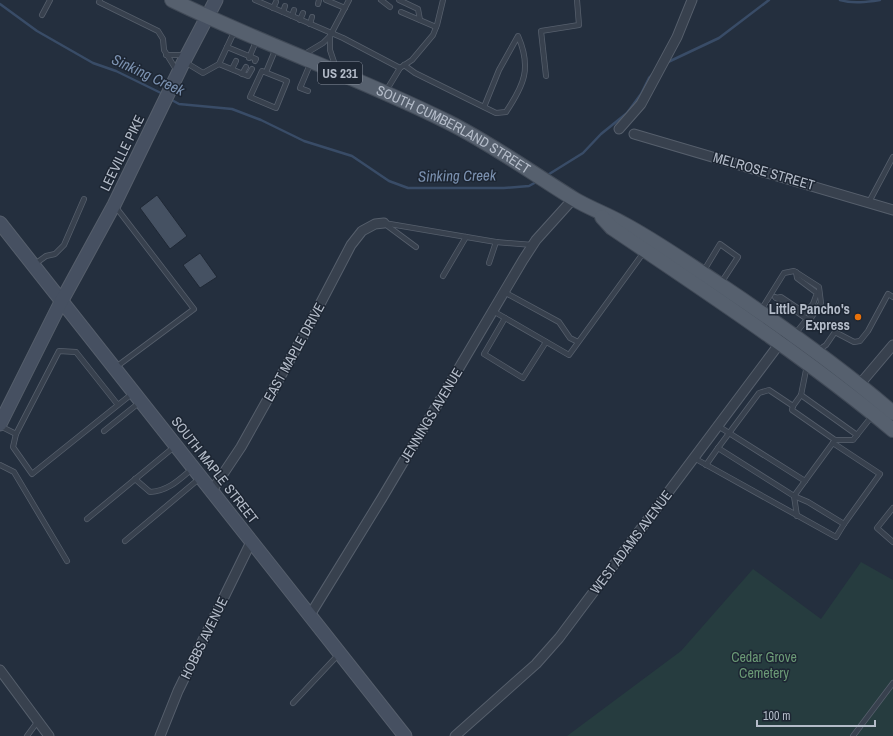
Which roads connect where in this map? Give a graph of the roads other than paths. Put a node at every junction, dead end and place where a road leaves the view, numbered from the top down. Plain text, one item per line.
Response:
1 (50, 0) edge
2 (100, 0) edge
3 (172, 0) edge
4 (216, 0) edge
5 (255, 0) edge
6 (326, 0) edge
7 (349, 0) edge
8 (381, 0) edge
9 (399, 0) edge
10 (443, 0) edge
11 (577, 0) edge
12 (692, 0) edge
13 (265, 2) edge
14 (276, 2) dead end
15 (285, 6) dead end
16 (390, 7) dead end
17 (273, 8) junction
18 (345, 8) junction
19 (294, 10) dead end
20 (282, 12) junction
21 (401, 12) dead end
22 (303, 13) dead end
23 (42, 15) dead end
24 (207, 16) junction
25 (292, 16) junction
26 (312, 17) dead end
27 (300, 20) junction
28 (420, 20) junction
29 (310, 24) junction
30 (436, 27) junction
31 (236, 29) junction
32 (331, 35) junction
33 (258, 38) junction
34 (277, 46) junction
35 (227, 47) junction
36 (166, 55) junction
37 (250, 57) junction
38 (306, 58) junction
39 (255, 61) dead end
40 (236, 62) dead end
41 (219, 64) junction
42 (246, 67) dead end
43 (402, 67) junction
44 (180, 68) junction
45 (232, 69) junction
46 (252, 69) dead end
47 (266, 72) junction
48 (337, 72) junction
49 (242, 74) junction
50 (546, 76) dead end
51 (308, 91) dead end
52 (385, 93) junction
53 (484, 107) junction
54 (619, 129) dead end
55 (634, 134) dead end
56 (893, 157) edge
57 (568, 195) junction
58 (84, 198) dead end
59 (869, 202) junction
60 (114, 205) junction
61 (893, 210) edge
62 (597, 212) junction
63 (384, 223) junction
64 (3, 229) edge
65 (466, 237) junction
66 (496, 242) junction
67 (533, 245) junction
68 (416, 246) dead end
69 (645, 250) junction
70 (489, 263) dead end
71 (33, 265) junction
72 (796, 272) junction
73 (702, 273) junction
74 (443, 276) dead end
75 (720, 285) junction
76 (504, 292) junction
77 (772, 295) junction
78 (893, 297) edge
79 (776, 298) junction
80 (61, 302) junction
81 (493, 311) junction
82 (760, 312) junction
83 (505, 318) junction
84 (807, 319) junction
85 (792, 333) junction
86 (546, 342) junction
87 (578, 342) junction
88 (780, 343) junction
89 (893, 345) edge
90 (812, 357) junction
91 (115, 368) junction
92 (860, 384) junction
93 (748, 386) junction
94 (759, 393) junction
95 (801, 394) junction
96 (137, 397) junction
97 (118, 405) junction
98 (794, 406) junction
99 (878, 409) junction
100 (893, 413) edge
101 (0, 425) edge
102 (718, 426) junction
103 (893, 430) edge
104 (104, 431) dead end
105 (729, 433) junction
106 (16, 434) junction
107 (857, 435) junction
108 (834, 442) junction
109 (176, 446) junction
110 (718, 448) junction
111 (694, 458) junction
112 (0, 465) edge
113 (706, 465) junction
114 (196, 473) junction
115 (135, 479) junction
116 (805, 481) junction
117 (212, 492) junction
118 (794, 496) junction
119 (893, 508) edge
120 (797, 516) junction
121 (87, 519) dead end
122 (844, 524) junction
123 (125, 542) dead end
124 (251, 542) junction
125 (893, 542) edge
126 (67, 561) dead end
127 (310, 615) junction
128 (340, 654) junction
129 (0, 670) edge
130 (893, 683) edge
131 (293, 703) dead end
132 (38, 721) junction
133 (27, 736) edge
134 (49, 736) edge
135 (160, 736) edge
136 (405, 736) edge
137 (455, 736) edge
138 (853, 736) edge

1 - 23 lane
2 - 36 lane
3 - 24 main road, SOUTH CUMBERLAND STREET / US 231
4 - 24 street, LEEVILLE PIKE
5 - 13 lane
6 - 18 lane
7 - 18 lane
8 - 16 lane
9 - 28 lane
10 - 30 lane
11 - 50 lane
12 - 54 street
13 - 17 lane
14 - 17 lane
15 - 20 lane
17 - 20 lane
18 - 32 lane
19 - 25 lane
20 - 25 lane
21 - 28 lane
22 - 27 lane
24 - 31 main road, SOUTH CUMBERLAND STREET / US 231
24 - 44 street, LEEVILLE PIKE
25 - 27 lane
26 - 29 lane
27 - 29 lane
28 - 30 lane
29 - 32 lane
30 - 43 lane
31 - 33 main road, SOUTH CUMBERLAND STREET / US 231
31 - 35 lane
32 - 38 lane
32 - 43 lane
32 - 48 lane
33 - 34 main road, SOUTH CUMBERLAND STREET / US 231
33 - 37 lane
34 - 38 main road, SOUTH CUMBERLAND STREET / US 231
34 - 47 lane
35 - 37 lane
35 - 41 lane
36 - 44 lane
36 - 44 lane
37 - 39 lane
38 - 48 main road, SOUTH CUMBERLAND STREET / US 231
38 - 51 lane
40 - 45 lane
41 - 44 lane
41 - 45 lane
42 - 49 lane
43 - 52 lane
43 - 53 lane
44 - 60 street, LEEVILLE PIKE
45 - 49 lane
46 - 49 lane
47 - 47 lane
48 - 52 main road, SOUTH CUMBERLAND STREET / US 231
52 - 57 main road, SOUTH CUMBERLAND STREET / US 231
53 - 53 lane
55 - 59 street, MELROSE STREET
56 - 59 lane
57 - 62 main road, SOUTH CUMBERLAND STREET / US 231
57 - 67 street, JENNINGS AVENUE
58 - 71 lane
59 - 61 street, MELROSE STREET
60 - 80 street, LEEVILLE PIKE
60 - 91 lane
62 - 69 main road, SOUTH CUMBERLAND STREET / US 231
62 - 73 main road, SOUTH CUMBERLAND STREET / US 231
63 - 65 lane
63 - 68 lane
63 - 117 street, EAST MAPLE DRIVE
64 - 71 street, SOUTH MAPLE STREET
65 - 66 lane
65 - 74 lane
66 - 67 lane
66 - 70 lane
67 - 76 street, JENNINGS AVENUE
69 - 87 lane
69 - 88 main road, SOUTH CUMBERLAND STREET / US 231
71 - 80 street, SOUTH MAPLE STREET
72 - 77 lane
72 - 79 lane
72 - 84 lane
73 - 75 main road, SOUTH CUMBERLAND STREET / US 231
73 - 75 lane
75 - 82 main road, SOUTH CUMBERLAND STREET / US 231
76 - 81 street, JENNINGS AVENUE
76 - 87 lane
77 - 79 lane
77 - 82 lane
78 - 90 lane
79 - 84 lane
80 - 91 street, SOUTH MAPLE STREET
80 - 101 street, LEEVILLE PIKE
81 - 83 lane
81 - 127 street, JENNINGS AVENUE
82 - 85 main road, SOUTH CUMBERLAND STREET / US 231
83 - 86 lane
83 - 86 lane
84 - 85 lane
85 - 88 street, WEST ADAMS AVENUE
85 - 90 main road, SOUTH CUMBERLAND STREET / US 231
86 - 87 lane
88 - 90 main road, SOUTH CUMBERLAND STREET / US 231
88 - 93 street, WEST ADAMS AVENUE
89 - 92 street
90 - 92 main road, SOUTH CUMBERLAND STREET / US 231
90 - 95 lane
90 - 99 main road, SOUTH CUMBERLAND STREET / US 231
91 - 96 street, SOUTH MAPLE STREET
92 - 99 main road, SOUTH CUMBERLAND STREET / US 231
93 - 94 lane
93 - 102 street, WEST ADAMS AVENUE
94 - 98 lane
94 - 105 lane
95 - 98 lane
95 - 107 lane
96 - 97 lane
96 - 104 lane
96 - 109 street, SOUTH MAPLE STREET
97 - 106 lane
97 - 106 lane
98 - 108 lane
99 - 100 main road, SOUTH CUMBERLAND STREET / US 231
99 - 103 main road, SOUTH CUMBERLAND STREET / US 231
99 - 107 lane
101 - 106 lane
102 - 105 lane
102 - 111 street, WEST ADAMS AVENUE
105 - 110 lane
105 - 116 lane
107 - 108 lane
108 - 116 lane
108 - 122 lane
109 - 114 street, SOUTH MAPLE STREET
109 - 115 lane
110 - 113 lane
110 - 118 lane
111 - 113 lane
111 - 137 street, WEST ADAMS AVENUE
112 - 126 lane
113 - 120 lane
114 - 115 lane
114 - 117 street, SOUTH MAPLE STREET
114 - 123 lane
115 - 121 lane
116 - 118 lane
117 - 124 street, SOUTH MAPLE STREET
118 - 120 lane
118 - 122 lane
119 - 125 lane
120 - 122 lane
124 - 127 street, SOUTH MAPLE STREET
124 - 135 street, HOBBS AVENUE
127 - 128 street, SOUTH MAPLE STREET
128 - 131 lane
128 - 136 street, SOUTH MAPLE STREET
129 - 132 street
130 - 138 lane
132 - 133 lane
132 - 134 street

